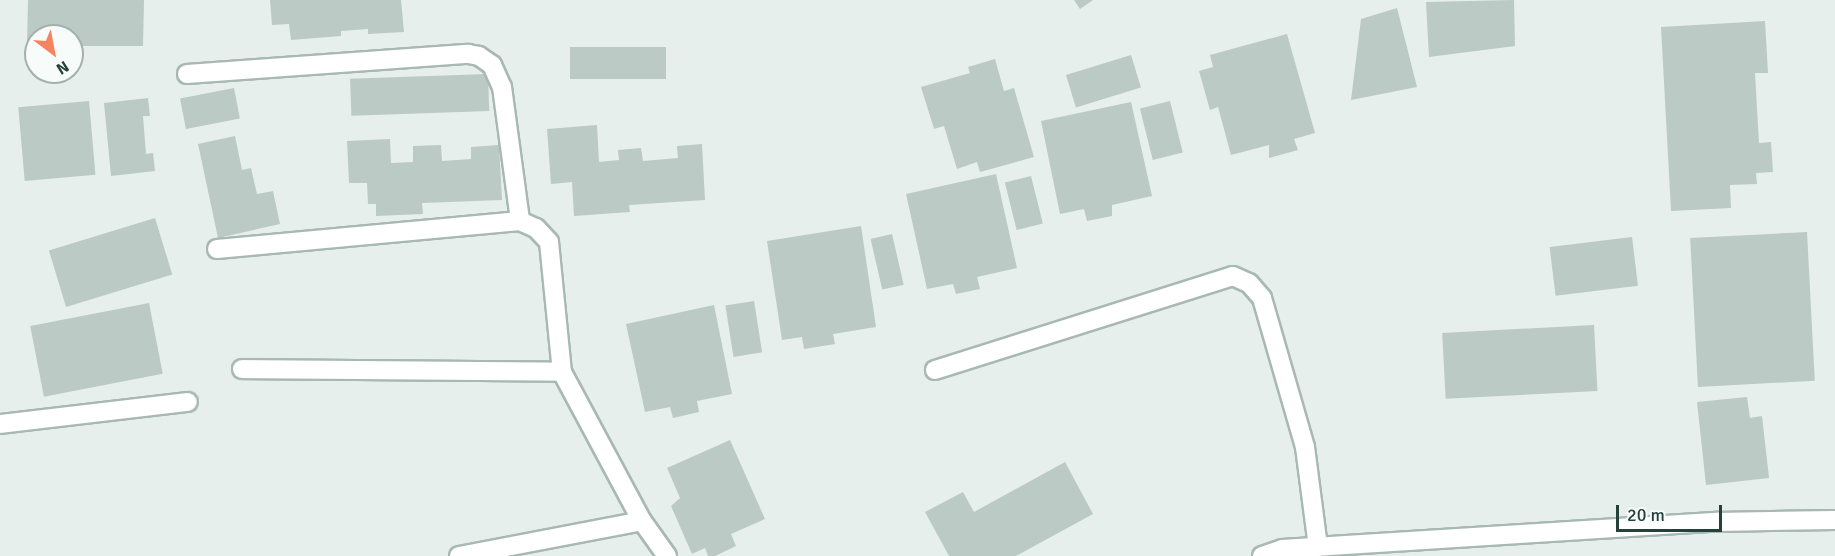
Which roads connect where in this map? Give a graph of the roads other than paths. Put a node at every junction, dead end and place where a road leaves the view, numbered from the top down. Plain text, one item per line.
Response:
1 (188, 74) dead end
2 (520, 221) junction
3 (217, 249) dead end
4 (242, 369) dead end
5 (936, 370) dead end
6 (562, 372) junction
7 (188, 402) dead end
8 (0, 424) edge
9 (1835, 520) edge
10 (642, 521) junction
11 (1318, 547) junction
12 (459, 556) edge
13 (667, 556) edge
14 (1262, 556) edge

1 - 2 street
2 - 3 street
2 - 6 street
4 - 6 street
5 - 11 street
6 - 10 street
7 - 8 street
9 - 11 street
10 - 12 street
10 - 13 street
11 - 14 street

